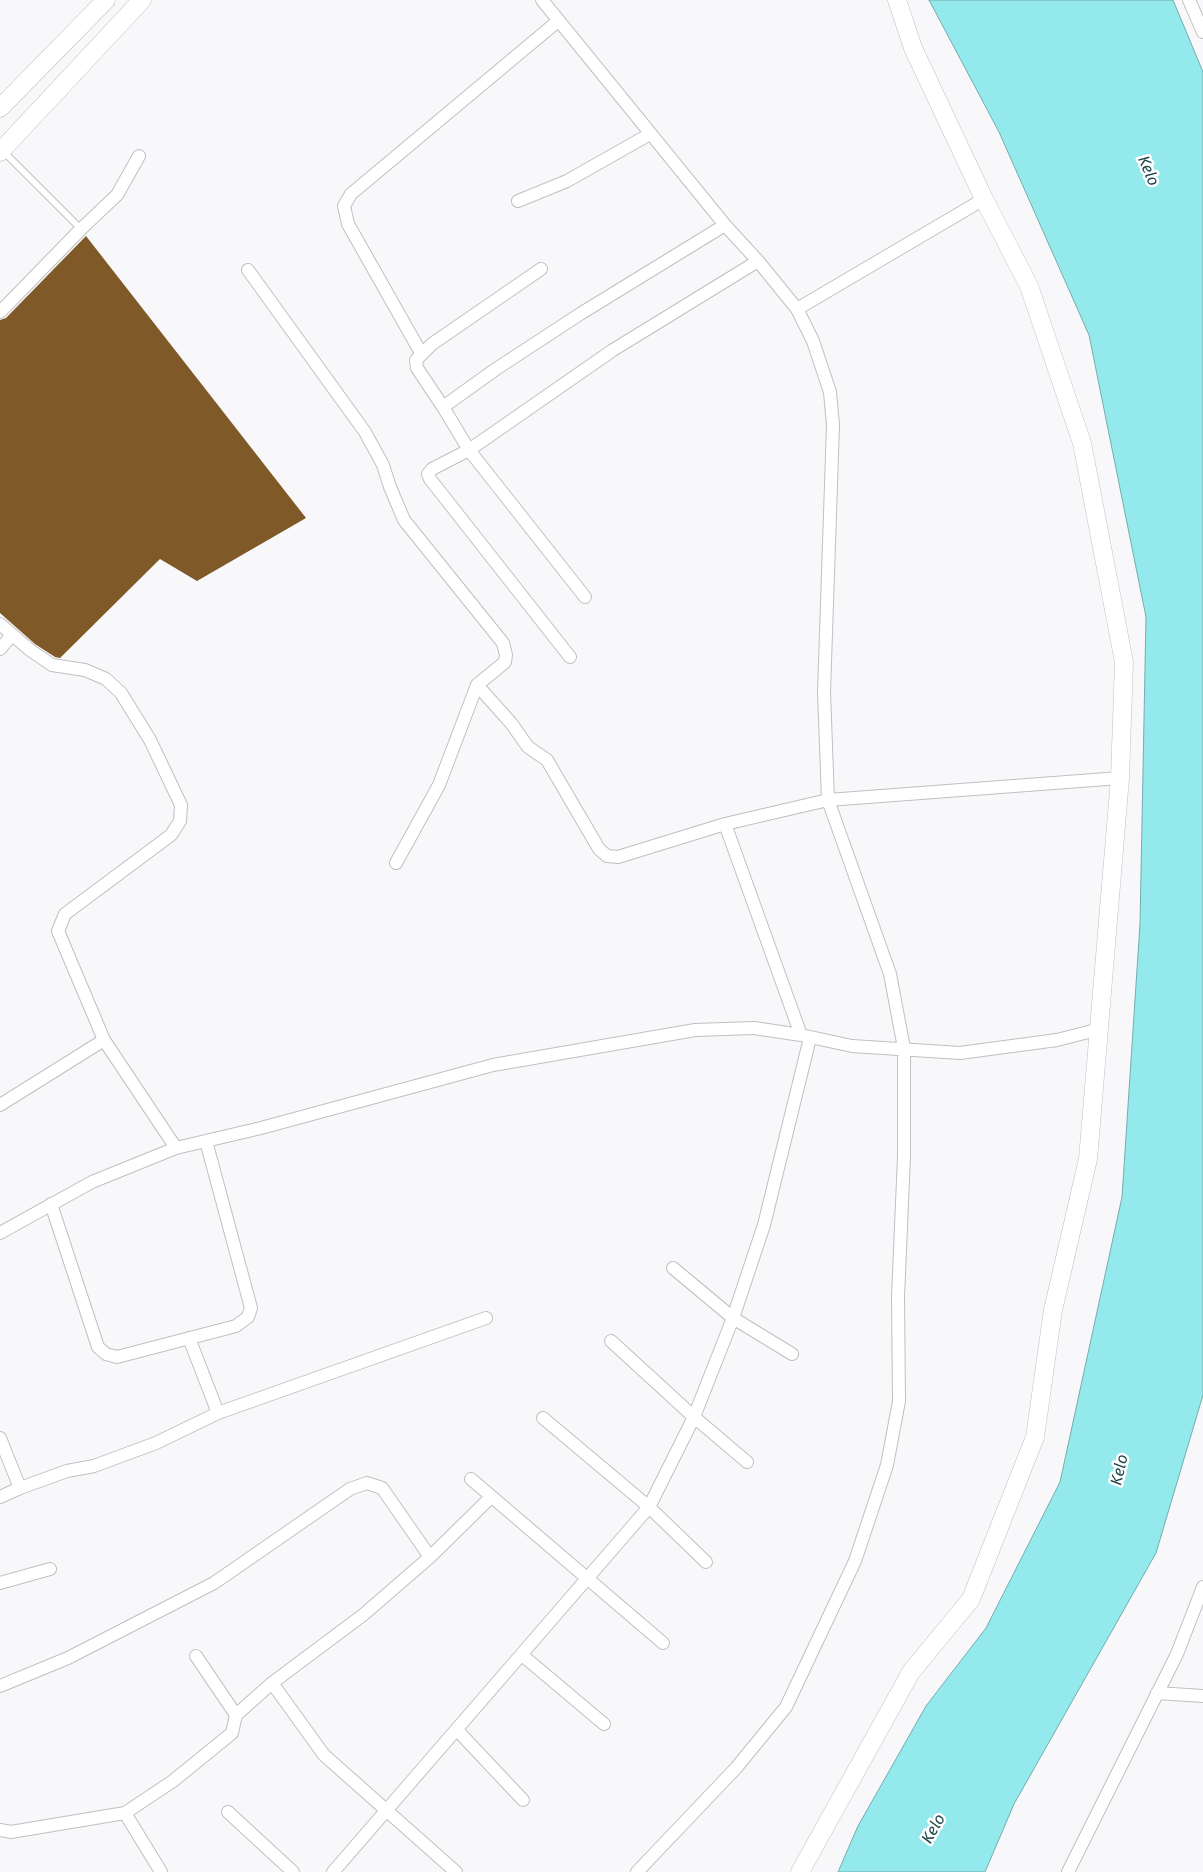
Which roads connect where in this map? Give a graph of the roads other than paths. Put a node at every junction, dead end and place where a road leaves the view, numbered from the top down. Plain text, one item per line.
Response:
1 (106, 0) edge
2 (142, 0) edge
3 (542, 0) edge
4 (896, 0) edge
5 (1189, 0) edge
6 (558, 21) junction
7 (1203, 32) edge
8 (0, 108) edge
9 (650, 134) junction
10 (1, 150) edge
11 (139, 156) dead end
12 (984, 199) junction
13 (518, 201) dead end
14 (725, 225) junction
15 (81, 229) junction
16 (758, 261) junction
17 (541, 269) dead end
18 (248, 270) dead end
19 (797, 309) junction
20 (0, 312) edge
21 (421, 353) junction
22 (443, 407) junction
23 (469, 450) junction
24 (585, 597) dead end
25 (0, 624) edge
26 (12, 635) junction
27 (0, 650) edge
28 (570, 658) dead end
29 (477, 685) junction
30 (1120, 778) junction
31 (828, 800) junction
32 (725, 824) junction
33 (396, 863) dead end
34 (1100, 1029) junction
35 (806, 1037) junction
36 (104, 1040) junction
37 (904, 1048) junction
38 (0, 1105) edge
39 (206, 1141) junction
40 (176, 1148) junction
41 (51, 1204) junction
42 (0, 1233) edge
43 (673, 1268) dead end
44 (486, 1318) dead end
45 (733, 1318) junction
46 (189, 1338) junction
47 (611, 1342) dead end
48 (792, 1354) dead end
49 (218, 1413) junction
50 (694, 1417) junction
51 (543, 1418) dead end
52 (0, 1438) edge
53 (747, 1462) dead end
54 (471, 1480) dead end
55 (20, 1488) junction
56 (0, 1497) edge
57 (490, 1498) junction
58 (649, 1507) junction
59 (430, 1557) junction
60 (706, 1562) dead end
61 (50, 1569) dead end
62 (588, 1580) junction
63 (0, 1583) edge
64 (1203, 1587) edge
65 (663, 1643) dead end
66 (522, 1655) junction
67 (196, 1656) dead end
68 (272, 1683) junction
69 (0, 1686) edge
70 (1157, 1693) junction
71 (1203, 1696) edge
72 (236, 1714) junction
73 (604, 1724) dead end
74 (457, 1730) junction
75 (523, 1800) dead end
76 (387, 1811) junction
77 (228, 1812) dead end
78 (125, 1813) junction
79 (0, 1830) edge
80 (161, 1872) edge
81 (293, 1872) edge
82 (333, 1872) edge
83 (456, 1872) edge
84 (637, 1872) edge
85 (800, 1872) edge
86 (1068, 1872) edge

1 - 8 street
2 - 10 street
3 - 6 street
4 - 12 street
5 - 7 street
6 - 9 street
6 - 21 street
9 - 13 street
9 - 14 street
10 - 15 lane
11 - 15 street
12 - 19 street
12 - 30 street
14 - 16 street
14 - 22 street
15 - 20 street
16 - 19 street
16 - 23 street
17 - 21 street
18 - 29 street
19 - 31 street
21 - 22 street
22 - 23 street
23 - 24 street
23 - 28 street
25 - 26 street
26 - 27 street
26 - 36 street
29 - 32 street
29 - 33 street
30 - 31 street
30 - 34 street
31 - 32 street
31 - 37 street
32 - 35 street
34 - 37 street
34 - 85 street
35 - 37 street
35 - 39 street
35 - 45 street
36 - 38 street
36 - 40 street
37 - 84 street
39 - 40 street
39 - 46 street
40 - 41 street
41 - 42 street
41 - 46 street
43 - 45 street
44 - 49 street
45 - 48 street
45 - 50 street
46 - 49 street
47 - 50 street
49 - 55 street
50 - 53 street
50 - 58 street
51 - 58 street
52 - 55 street
54 - 57 street
55 - 56 street
57 - 59 street
57 - 62 street
58 - 60 street
58 - 62 street
59 - 68 street
59 - 69 street
61 - 63 street
62 - 65 street
62 - 66 street
64 - 70 street
66 - 73 street
66 - 74 street
67 - 72 street
68 - 72 street
68 - 76 street
70 - 71 street
70 - 86 street
72 - 78 street
74 - 75 street
74 - 76 street
76 - 82 street
76 - 83 street
77 - 81 street
78 - 79 street
78 - 80 street

